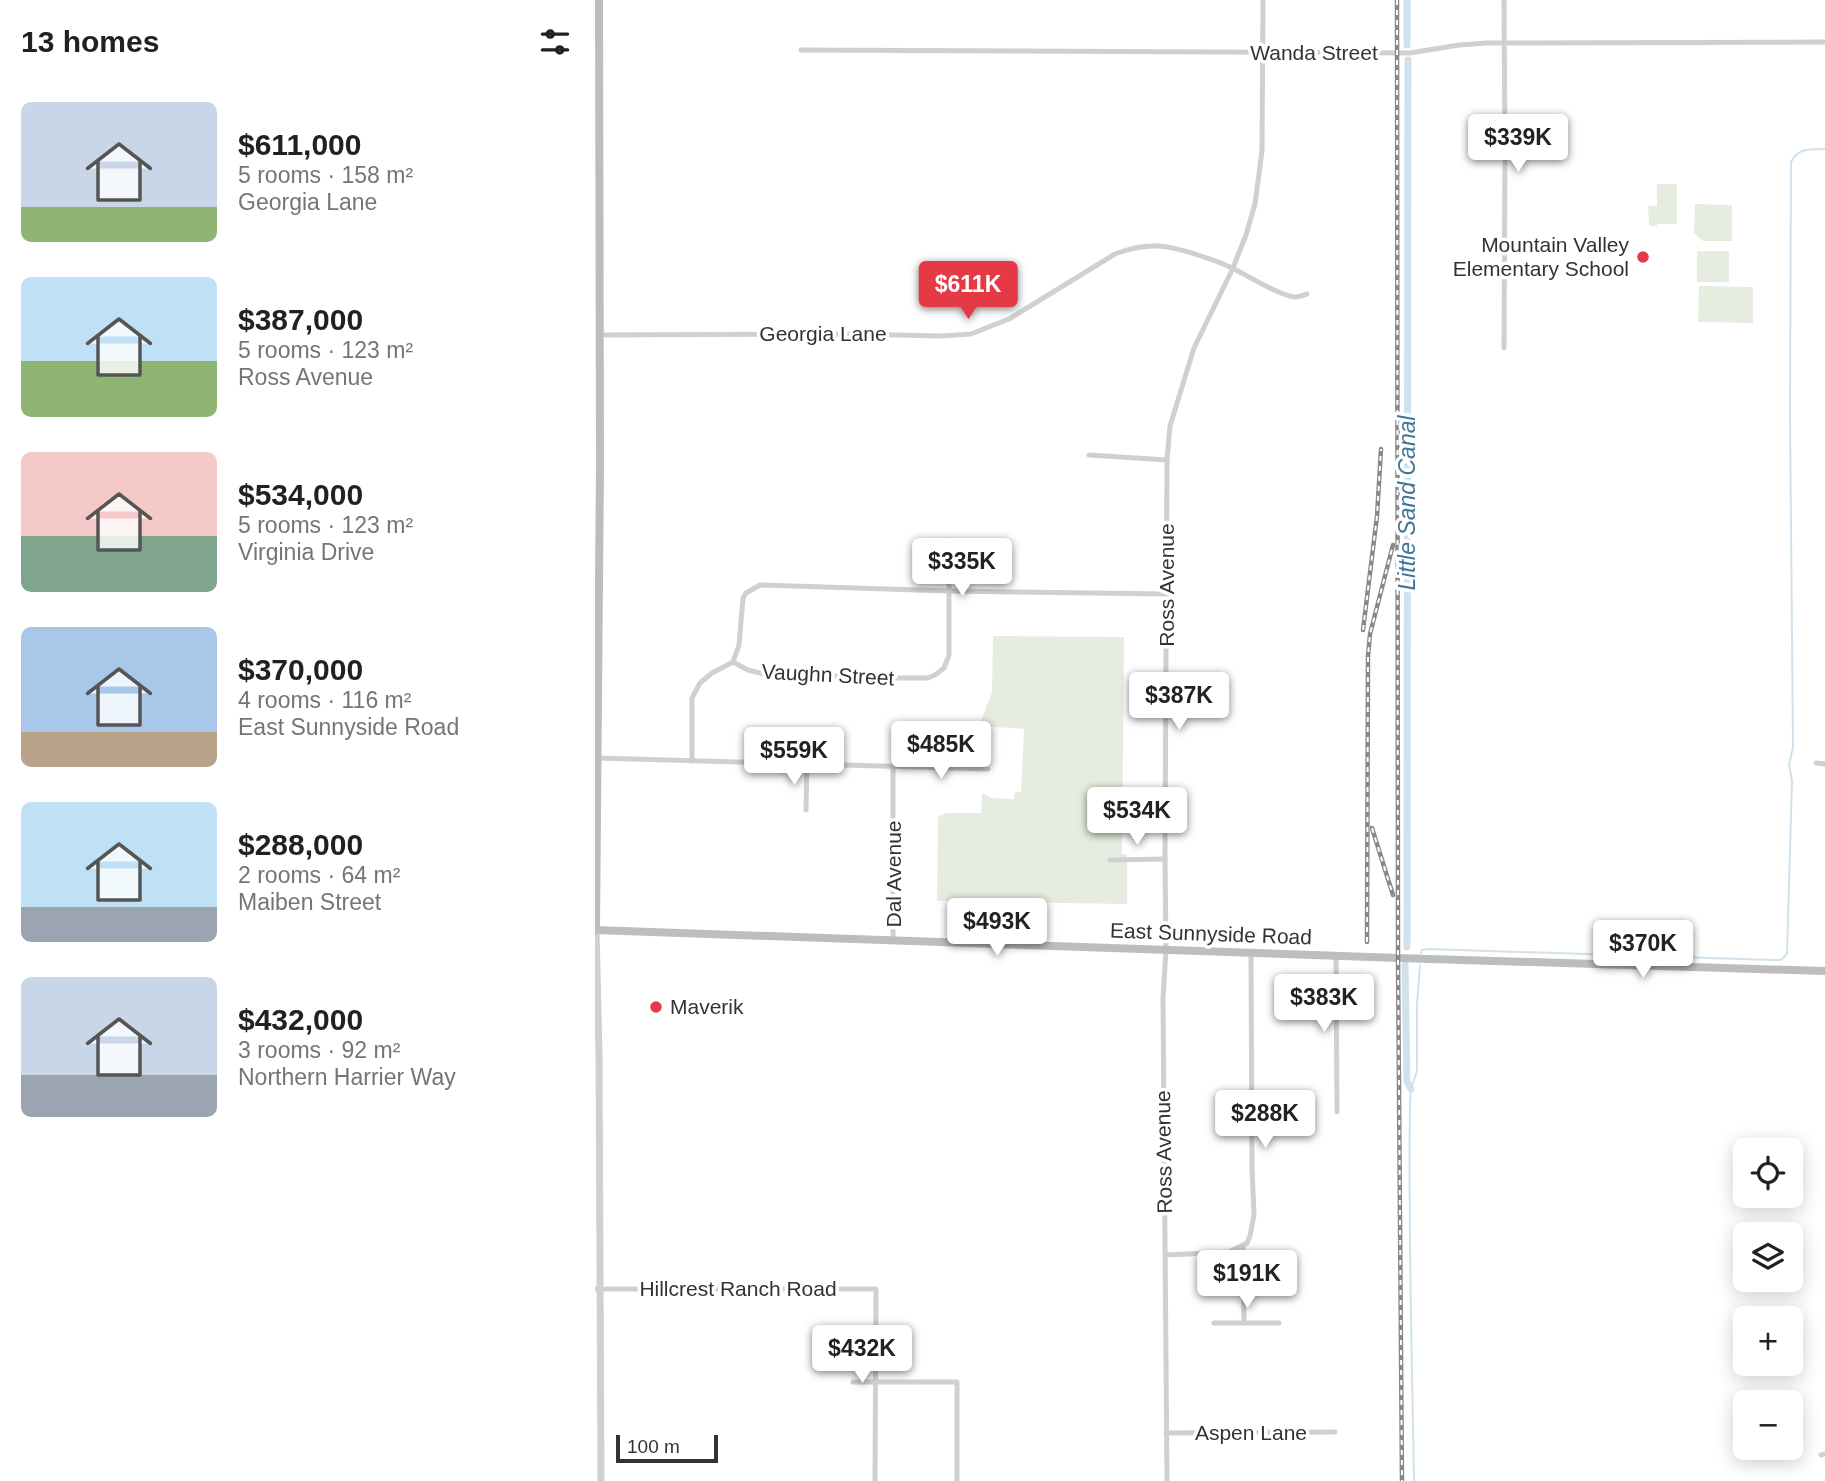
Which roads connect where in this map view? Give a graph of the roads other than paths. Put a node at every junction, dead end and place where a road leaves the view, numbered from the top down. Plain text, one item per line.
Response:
1 (599, 0) edge
2 (1263, 0) edge
3 (1504, 0) edge
4 (1825, 41) edge
5 (1504, 44) junction
6 (801, 50) dead end
7 (1263, 53) junction
8 (597, 231) edge
9 (1233, 268) junction
10 (1307, 294) dead end
11 (600, 335) junction
12 (1504, 348) dead end
13 (1089, 455) dead end
14 (1167, 460) junction
15 (598, 467) edge
16 (949, 540) dead end
17 (949, 591) junction
18 (1166, 594) junction
19 (733, 662) junction
20 (596, 699) edge
21 (597, 758) junction
22 (692, 761) junction
23 (1816, 763) dead end
24 (807, 764) junction
25 (1825, 764) edge
26 (893, 766) junction
27 (988, 769) dead end
28 (806, 810) dead end
29 (1164, 859) junction
30 (1110, 860) dead end
31 (596, 930) edge
32 (893, 940) junction
33 (1166, 950) junction
34 (1251, 953) junction
35 (1336, 956) junction
36 (1825, 971) edge
37 (1337, 1112) dead end
38 (1243, 1245) junction
39 (1166, 1255) junction
40 (597, 1289) edge
41 (1215, 1323) dead end
42 (1244, 1323) junction
43 (1279, 1323) dead end
44 (853, 1382) dead end
45 (875, 1382) junction
46 (1166, 1433) junction
47 (1335, 1433) dead end
48 (601, 1481) edge
49 (875, 1481) edge
50 (957, 1481) edge
51 (1167, 1481) edge

1 - 8 main road
2 - 7 street, Ross Avenue
3 - 5 street
4 - 5 street, Wanda Street
5 - 7 street, Wanda Street
5 - 12 street
6 - 7 street, Wanda Street
7 - 9 street, Ross Avenue
8 - 11 main road
9 - 10 street, Georgia Lane
9 - 11 street, Georgia Lane
9 - 14 street, Ross Avenue
11 - 15 main road
13 - 14 street
14 - 18 street, Ross Avenue
15 - 20 main road
16 - 17 street
17 - 18 street
17 - 19 street
17 - 19 street, Vaughn Street
18 - 29 street, Ross Avenue
19 - 22 street, Vaughn Street
20 - 21 main road
21 - 22 street
21 - 31 main road
22 - 24 street
23 - 25 street
24 - 26 street
24 - 28 street
26 - 27 street
26 - 32 street, Dal Avenue
29 - 30 street
29 - 33 street, Ross Avenue
31 - 32 main road, East Sunnyside Road
31 - 40 street
32 - 33 main road, East Sunnyside Road
33 - 34 main road, East Sunnyside Road
33 - 39 street, Ross Avenue
34 - 35 main road, East Sunnyside Road
34 - 38 street
35 - 36 main road, East Sunnyside Road
35 - 37 street
38 - 39 street
38 - 42 street
39 - 46 street, Ross Avenue
40 - 45 street, Hillcrest Ranch Road
40 - 48 street
41 - 42 street
42 - 43 street
44 - 45 street
45 - 49 street
45 - 50 street
46 - 47 street, Aspen Lane
46 - 51 street, Ross Avenue

